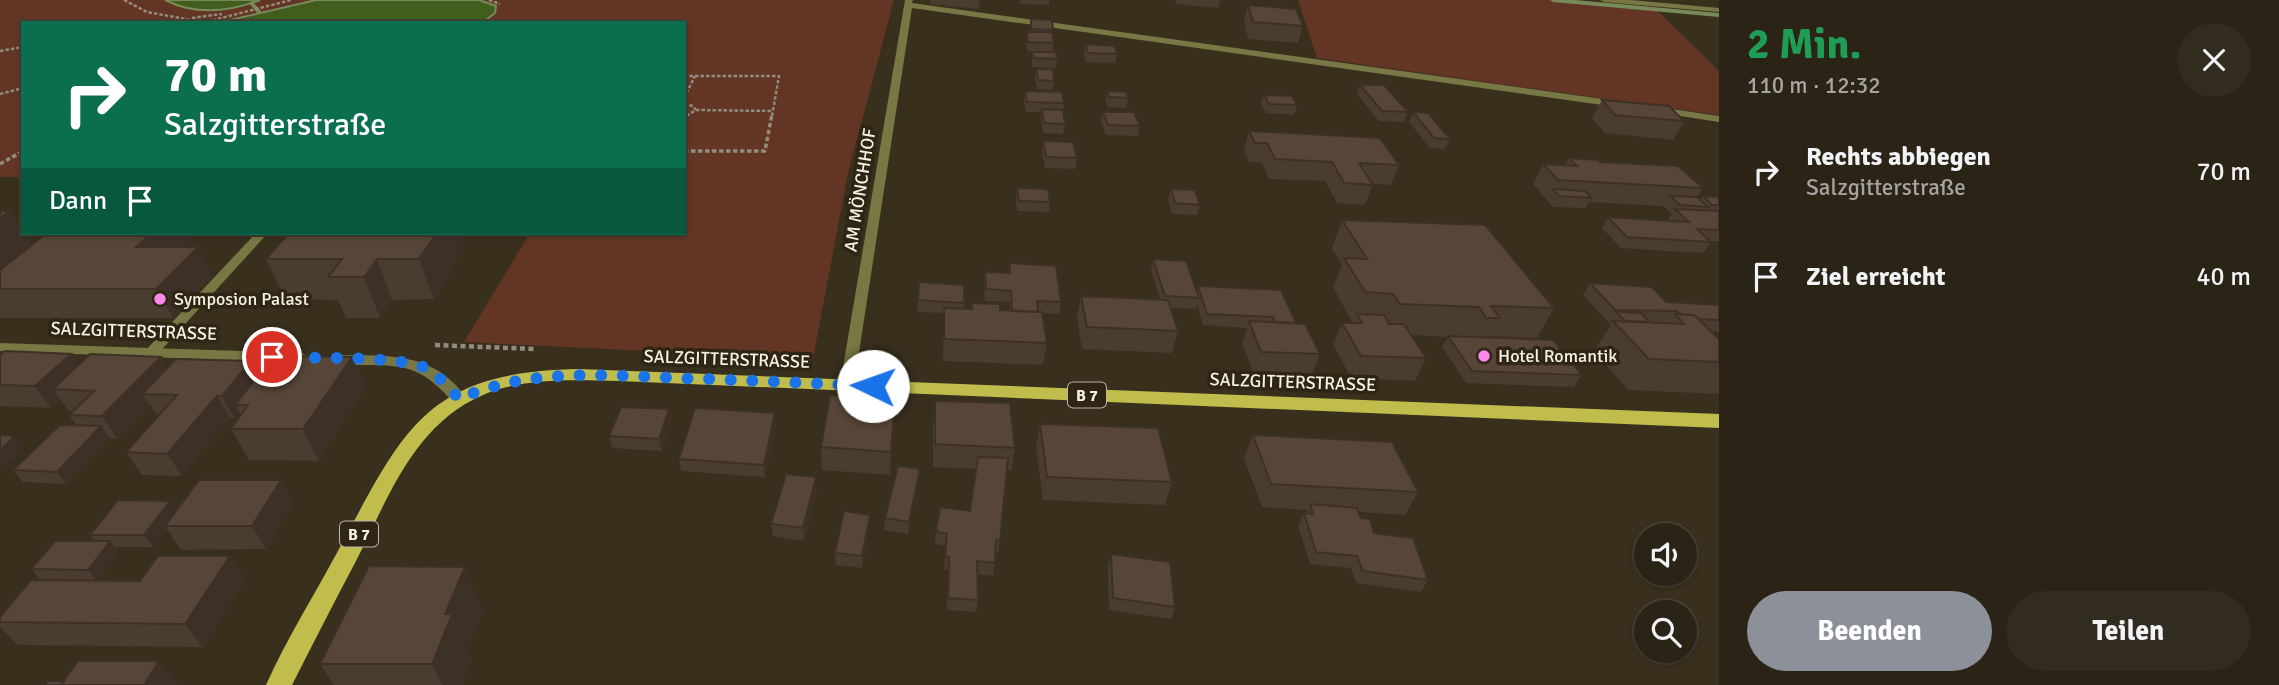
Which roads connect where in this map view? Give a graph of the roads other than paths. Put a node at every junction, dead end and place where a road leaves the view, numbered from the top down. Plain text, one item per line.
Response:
1 (1604, 0) edge
2 (909, 2) edge
3 (1719, 10) edge
4 (1624, 105) edge
5 (1651, 109) edge
6 (1719, 119) edge
7 (260, 235) edge
8 (0, 347) edge
9 (150, 354) junction
10 (847, 385) junction
11 (459, 399) junction
12 (1719, 421) edge
13 (279, 685) edge

1 - 3 street
2 - 4 street
2 - 10 street, AM MÖNCHHOF
5 - 6 street
7 - 9 street
8 - 9 street, SALZGITTERSTRASSE
9 - 11 street, SALZGITTERSTRASSE
10 - 11 main road, SALZGITTERSTRASSE / B 7
10 - 12 main road, SALZGITTERSTRASSE / B 7
11 - 13 main road, B 7

